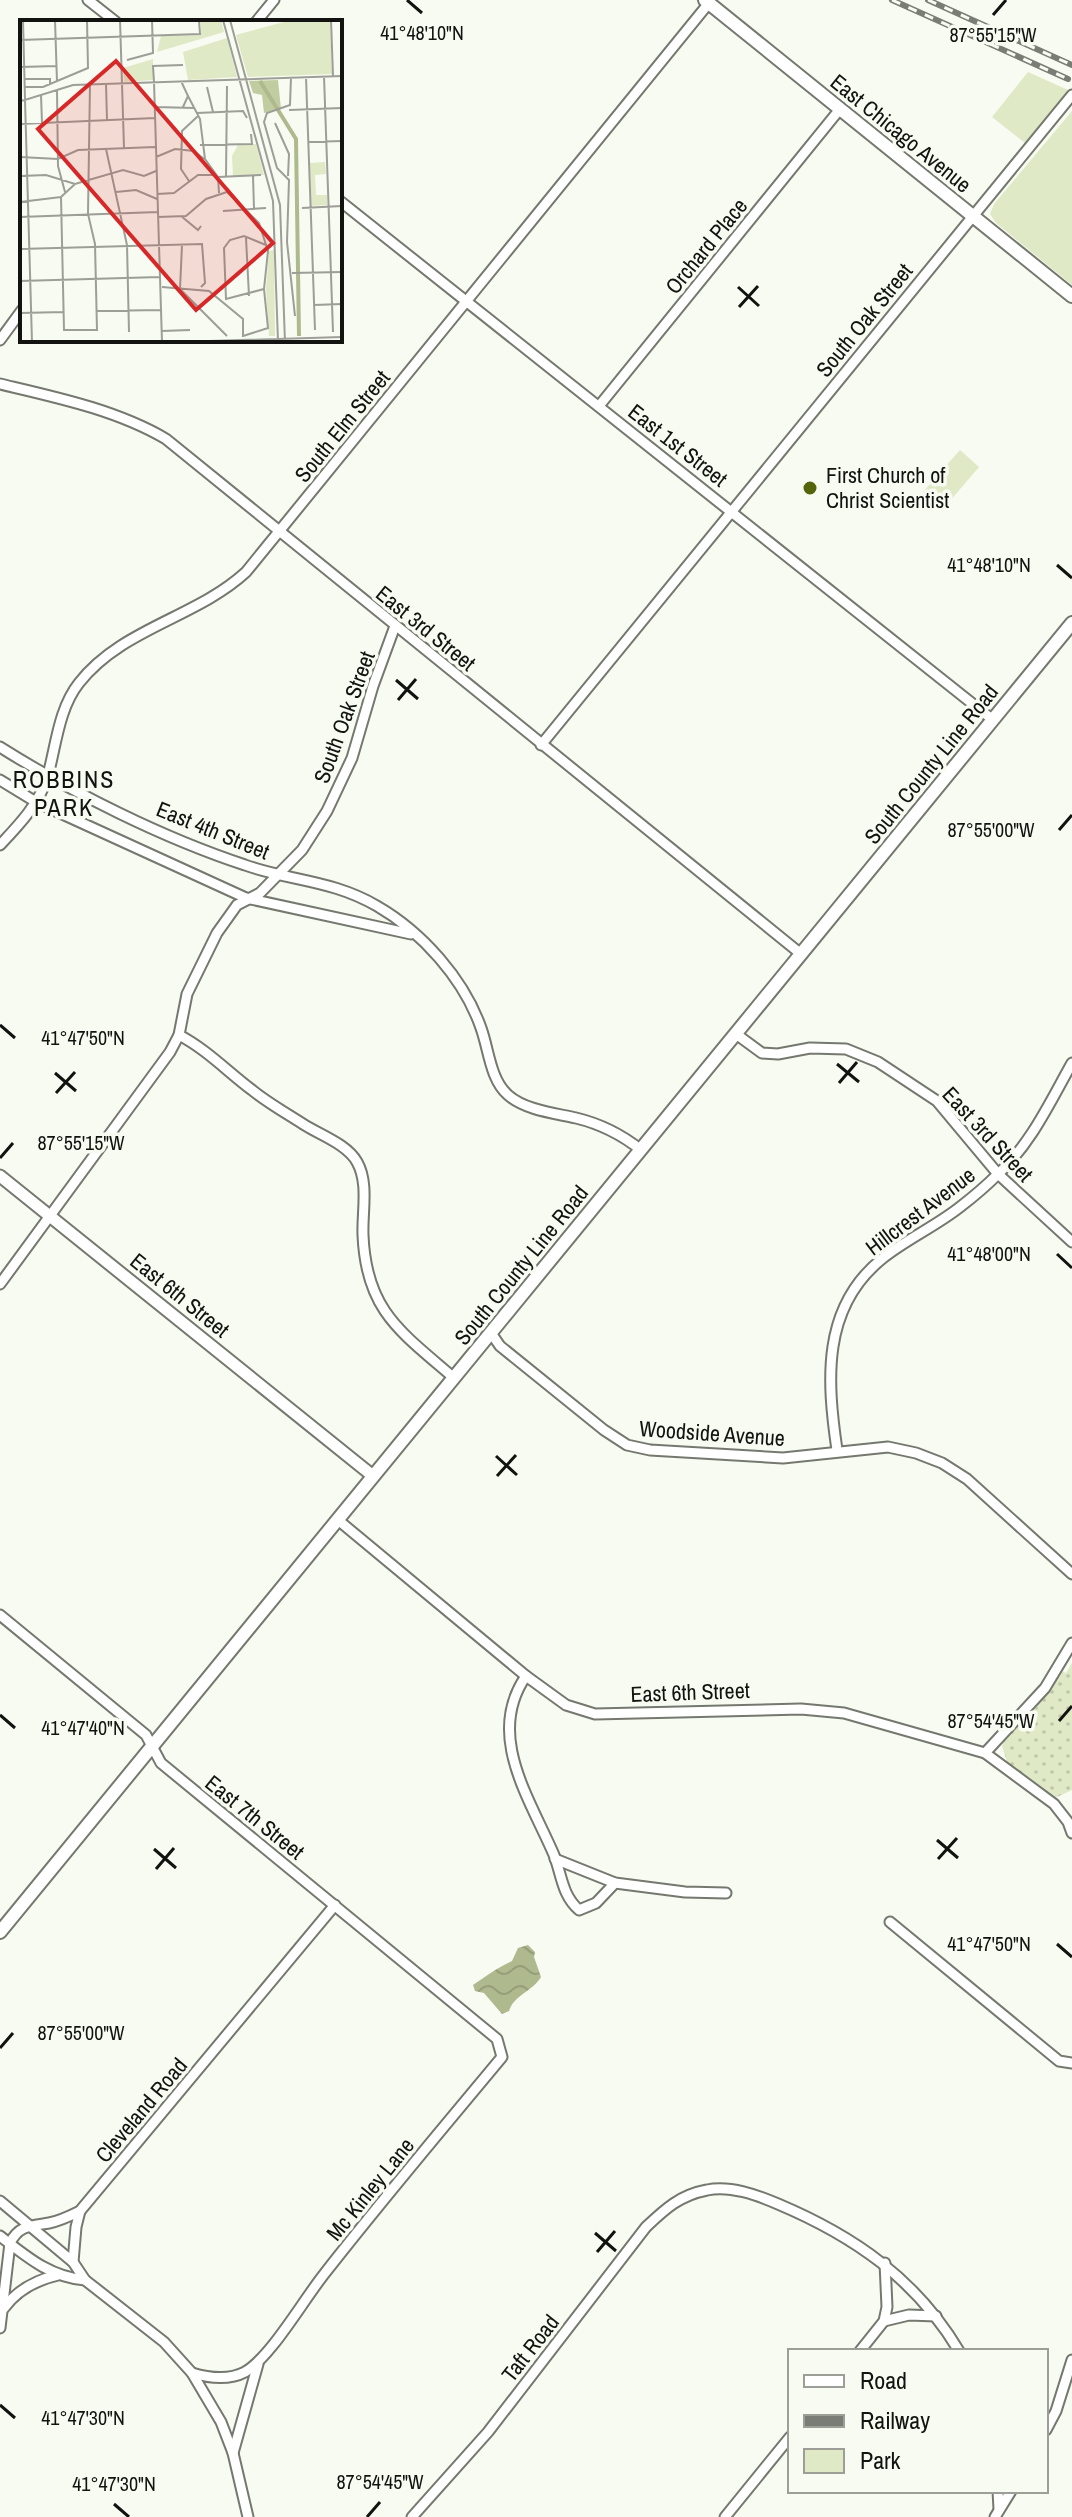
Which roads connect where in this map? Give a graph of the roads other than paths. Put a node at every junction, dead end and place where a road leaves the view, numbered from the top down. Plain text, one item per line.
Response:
1 (88, 0) edge
2 (274, 0) edge
3 (707, 2) edge
4 (113, 20) edge
5 (258, 20) edge
6 (1072, 95) edge
7 (840, 109) junction
8 (342, 203) edge
9 (972, 216) junction
10 (1072, 296) edge
11 (466, 301) junction
12 (20, 313) edge
13 (0, 340) edge
14 (0, 384) edge
15 (599, 406) junction
16 (731, 510) junction
17 (279, 530) junction
18 (395, 626) junction
19 (1070, 631) edge
20 (993, 720) junction
21 (541, 745) junction
22 (0, 747) edge
23 (47, 777) junction
24 (0, 780) edge
25 (36, 802) junction
26 (0, 845) edge
27 (280, 873) junction
28 (246, 898) junction
29 (415, 935) junction
30 (801, 954) junction
31 (736, 1034) junction
32 (179, 1035) junction
33 (1072, 1063) edge
34 (641, 1150) junction
35 (998, 1174) junction
36 (0, 1176) edge
37 (50, 1216) junction
38 (1072, 1242) edge
39 (0, 1284) edge
40 (491, 1333) junction
41 (454, 1378) junction
42 (837, 1450) junction
43 (373, 1476) junction
44 (338, 1520) junction
45 (1072, 1574) edge
46 (0, 1615) edge
47 (1072, 1643) edge
48 (526, 1676) junction
49 (152, 1747) junction
50 (985, 1753) junction
51 (1072, 1833) edge
52 (555, 1859) junction
53 (615, 1883) junction
54 (726, 1893) dead end
55 (335, 1905) junction
56 (890, 1922) dead end
57 (0, 1932) edge
58 (497, 2039) joint
59 (1072, 2063) edge
60 (0, 2201) edge
61 (80, 2211) junction
62 (29, 2225) junction
63 (0, 2236) edge
64 (10, 2243) junction
65 (73, 2262) junction
66 (885, 2263) junction
67 (58, 2275) junction
68 (85, 2280) junction
69 (2, 2310) junction
70 (936, 2316) junction
71 (884, 2321) junction
72 (0, 2328) edge
73 (862, 2349) edge
74 (958, 2349) edge
75 (1072, 2360) edge
76 (258, 2363) junction
77 (192, 2373) junction
78 (1048, 2425) edge
79 (788, 2439) edge
80 (233, 2453) junction
81 (998, 2493) edge
82 (1010, 2493) edge
83 (997, 2513) edge
84 (248, 2517) edge
85 (412, 2517) edge
86 (725, 2517) edge

1 - 4 street
2 - 5 street
3 - 7 main road, East Chicago Avenue
3 - 11 street, South Elm Street
6 - 9 street, South Oak Street
7 - 9 main road, East Chicago Avenue
7 - 15 street, Orchard Place
8 - 11 street, East 1st Street
9 - 10 main road, East Chicago Avenue
9 - 16 street, South Oak Street
11 - 15 street, East 1st Street
11 - 17 street, South Elm Street
12 - 13 street
14 - 17 street, East 3rd Street
15 - 16 street, East 1st Street
16 - 20 street, East 1st Street
16 - 21 street, South Oak Street
17 - 18 street, East 3rd Street
17 - 23 street, South Elm Street
18 - 21 street, East 3rd Street
18 - 27 street, South Oak Street
19 - 20 main road, South County Line Road
20 - 30 main road, South County Line Road
21 - 30 street, East 3rd Street
22 - 23 street, East 4th Street
23 - 25 street, South Elm Street
23 - 27 street, East 4th Street
24 - 25 street
25 - 26 street, South Elm Street
25 - 28 street
27 - 28 street, South Oak Street
27 - 29 street, East 4th Street
28 - 29 street
28 - 32 street, South Oak Street
29 - 34 street, East 4th Street
30 - 31 main road, South County Line Road
31 - 34 main road, South County Line Road
31 - 35 street, East 3rd Street
32 - 37 street, South Oak Street
32 - 41 street
33 - 35 street, Hillcrest Avenue
34 - 40 main road, South County Line Road
35 - 38 street, East 3rd Street
35 - 42 street, Hillcrest Avenue
36 - 37 street, East 6th Street
37 - 39 street, South Oak Street
37 - 43 street, East 6th Street
40 - 41 main road, South County Line Road
40 - 42 street, Woodside Avenue
41 - 43 main road, South County Line Road
42 - 45 street, Woodside Avenue
43 - 44 main road, South County Line Road
44 - 48 street, East 6th Street
44 - 49 main road, South County Line Road
46 - 49 street, East 7th Street
47 - 50 street
48 - 50 street, East 6th Street
48 - 52 street
49 - 55 street, East 7th Street
49 - 57 main road, South County Line Road
50 - 51 street, East 6th Street
52 - 53 street
52 - 53 street
53 - 54 street
55 - 58 street, East 7th Street
55 - 61 street, Cleveland Road
56 - 59 street
58 - 76 street, Mc Kinley Lane
60 - 62 street
61 - 62 street
61 - 65 street
62 - 64 street
62 - 65 street
63 - 64 street
64 - 67 street
64 - 69 street
65 - 68 street
66 - 70 street
66 - 71 street
66 - 85 street, Taft Road
67 - 68 street
67 - 69 street
68 - 77 street
69 - 72 street
70 - 71 street
70 - 74 street
71 - 73 street
75 - 78 street
76 - 77 street
76 - 80 street, Mc Kinley Lane
77 - 80 street
79 - 86 street
80 - 84 street
81 - 83 street
82 - 83 street

